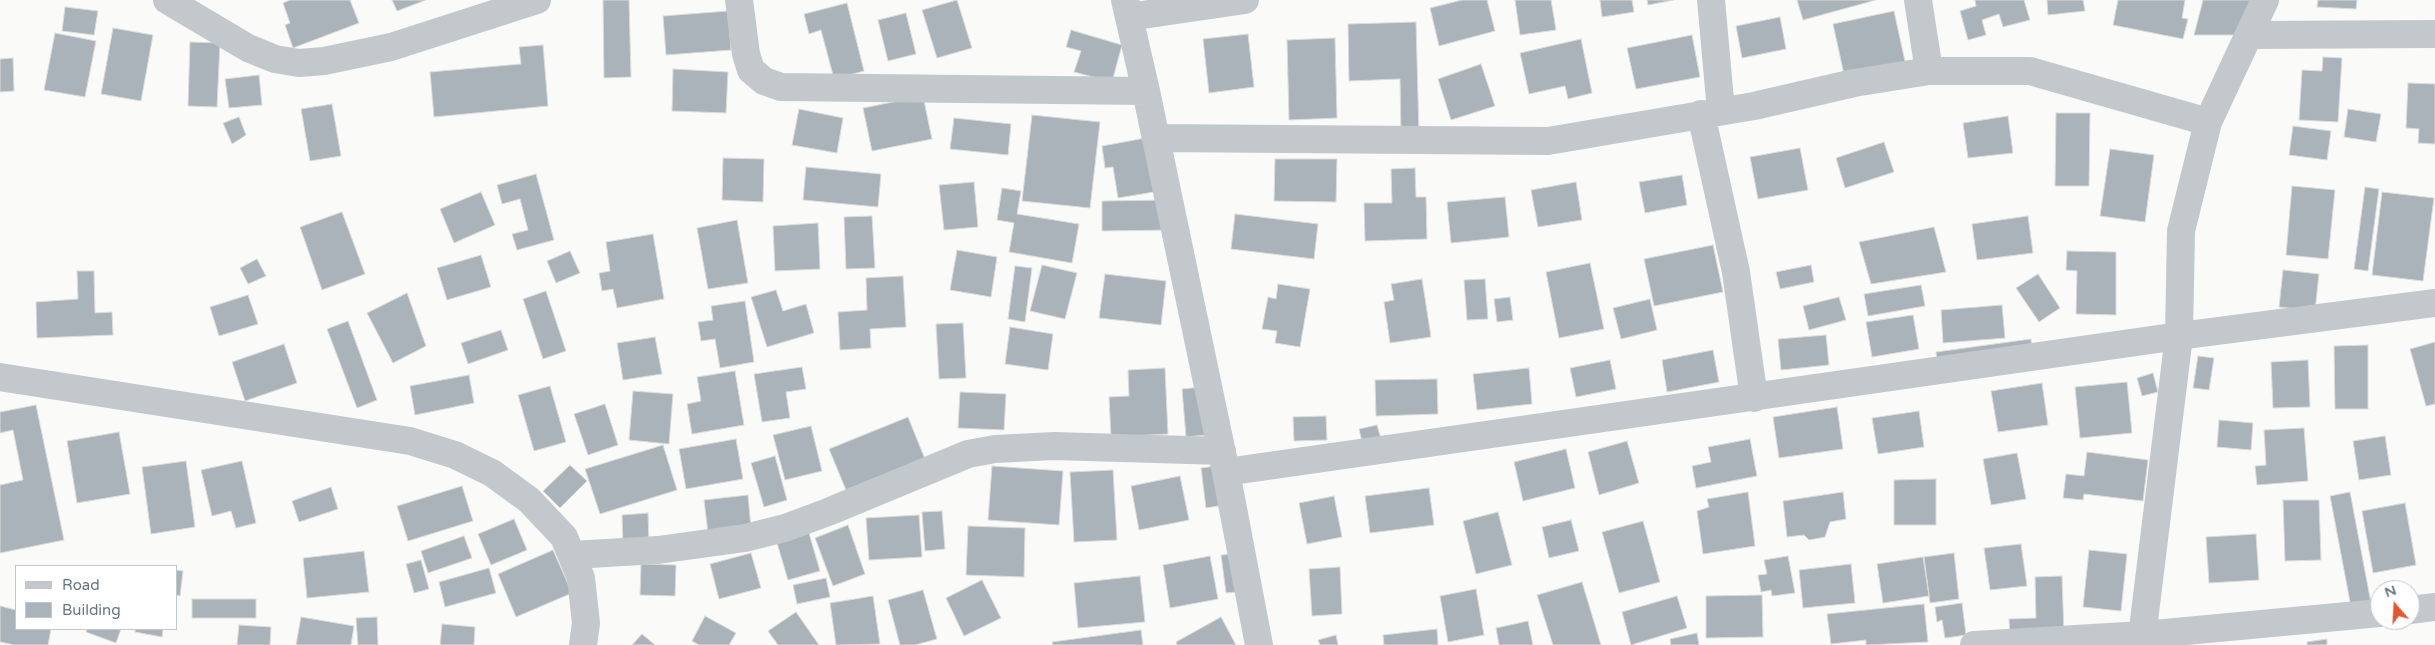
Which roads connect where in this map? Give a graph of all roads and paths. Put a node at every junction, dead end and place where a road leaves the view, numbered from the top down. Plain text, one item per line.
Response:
1 (167, 0) edge
2 (537, 0) edge
3 (739, 0) edge
4 (1245, 0) edge
5 (1711, 0) edge
6 (1918, 0) edge
7 (2265, 0) edge
8 (1127, 8) edge
9 (2435, 34) edge
10 (2250, 35) junction
11 (1929, 71) junction
12 (1146, 91) junction
13 (1711, 113) junction
14 (2208, 122) junction
15 (1156, 138) junction
16 (2435, 303) edge
17 (2179, 336) junction
18 (0, 377) edge
19 (1754, 398) junction
20 (1224, 461) junction
21 (572, 556) junction
22 (2435, 607) edge
23 (2420, 609) edge
24 (2370, 614) edge
25 (2142, 640) edge
26 (583, 645) edge
27 (1259, 645) edge
28 (1974, 645) edge

1 - 2 street
3 - 12 street
4 - 8 street
5 - 13 street
6 - 11 street
7 - 10 street
8 - 12 street
9 - 10 street
10 - 14 street
11 - 13 street
11 - 14 street
12 - 15 street
13 - 15 street
13 - 19 street
14 - 17 street
15 - 20 street
16 - 17 street
17 - 19 street
17 - 25 street
18 - 21 street
19 - 20 street
20 - 21 street
20 - 27 street
21 - 26 street
22 - 23 street
24 - 25 street
25 - 28 street

